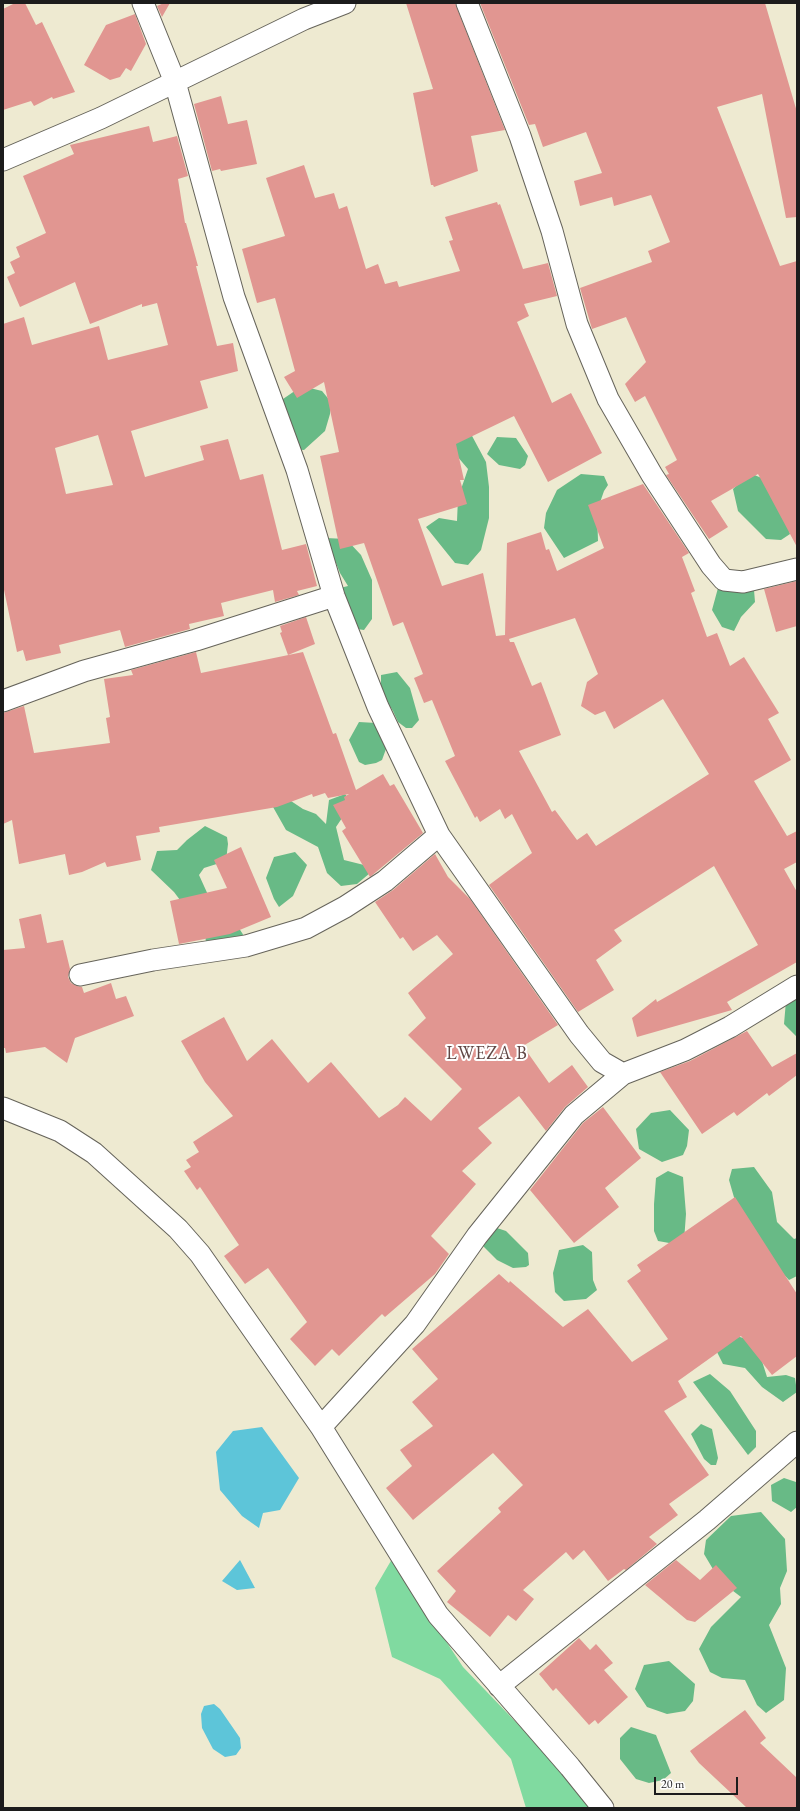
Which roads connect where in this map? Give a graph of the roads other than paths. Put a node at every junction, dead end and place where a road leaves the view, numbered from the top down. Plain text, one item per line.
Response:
1 (144, 3) edge
2 (345, 3) edge
3 (467, 3) edge
4 (175, 82) junction
5 (3, 160) edge
6 (797, 569) edge
7 (334, 596) junction
8 (3, 701) edge
9 (439, 835) junction
10 (80, 975) dead end
11 (797, 986) edge
12 (623, 1074) junction
13 (3, 1108) edge
14 (322, 1427) junction
15 (797, 1442) edge
16 (499, 1686) junction
17 (603, 1808) edge

1 - 4 street
2 - 4 street
3 - 6 street
4 - 5 street
4 - 7 street
7 - 8 street
7 - 9 street
9 - 10 street
9 - 12 street
11 - 12 street
12 - 14 street
13 - 14 street
14 - 16 street
15 - 16 street
16 - 17 street

